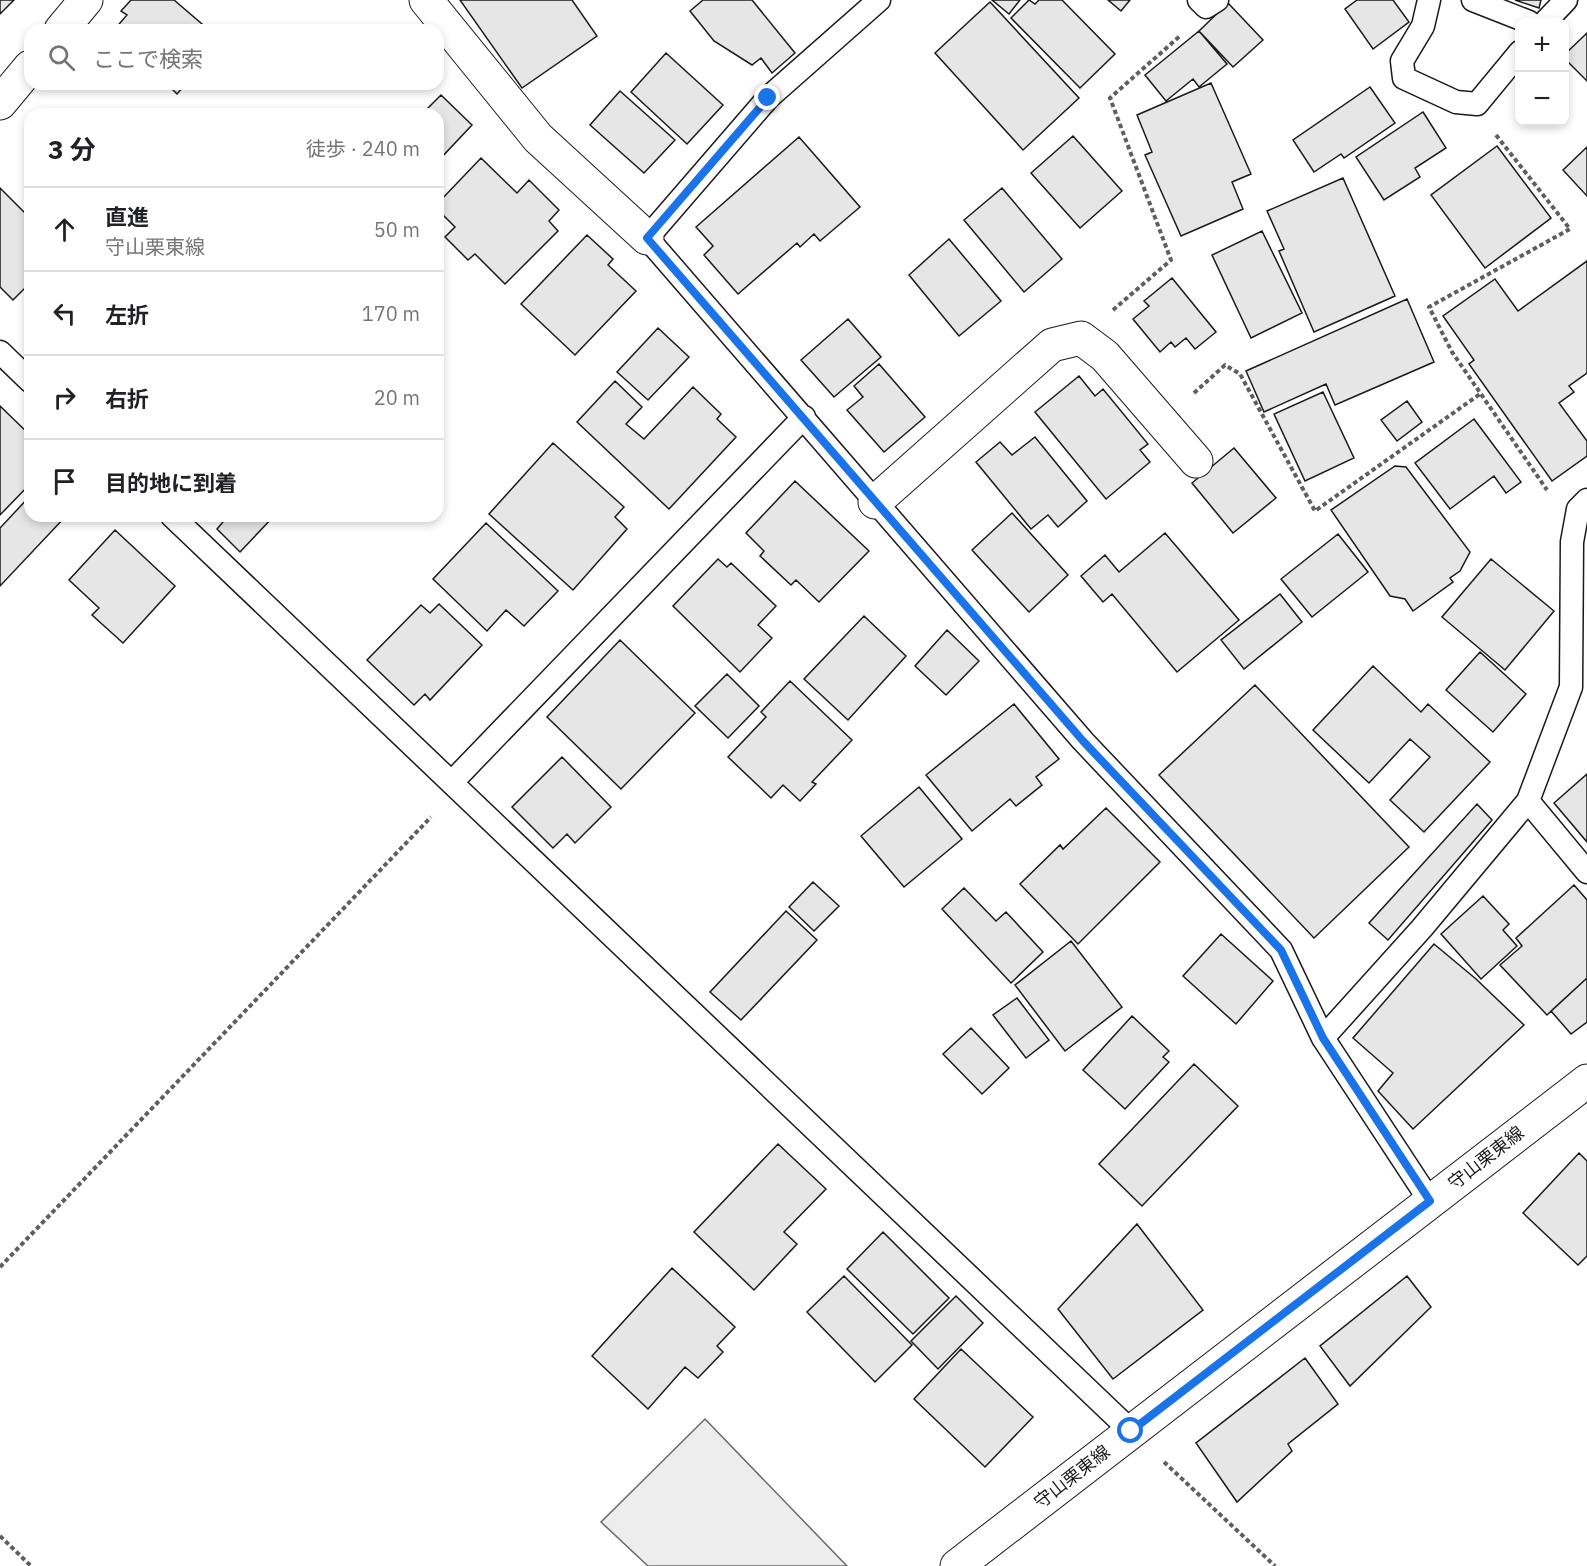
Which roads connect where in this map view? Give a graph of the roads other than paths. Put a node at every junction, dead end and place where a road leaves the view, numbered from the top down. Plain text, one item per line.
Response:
1 (86, 0) edge
2 (426, 0) edge
3 (879, 0) edge
4 (1429, 0) edge
5 (1473, 0) edge
6 (1566, 0) edge
7 (1519, 18) edge
8 (1549, 18) edge
9 (66, 24) edge
10 (1515, 58) edge
11 (24, 75) edge
12 (0, 103) edge
13 (647, 238) junction
14 (0, 352) edge
15 (24, 375) edge
16 (804, 417) junction
17 (1196, 462) dead end
18 (875, 502) junction
19 (1582, 504) edge
20 (178, 522) edge
21 (455, 785) junction
22 (1528, 801) junction
23 (1587, 872) edge
24 (1323, 1038) junction
25 (1587, 1081) edge
26 (1430, 1201) junction
27 (1131, 1431) junction
28 (957, 1566) edge

1 - 9 street
2 - 13 street
3 - 13 lane
4 - 10 lane
5 - 7 lane
6 - 8 lane
11 - 12 street
13 - 16 lane
14 - 15 lane
16 - 18 lane
16 - 21 lane
17 - 18 street
18 - 24 lane
19 - 22 lane
20 - 21 lane
21 - 27 lane
22 - 23 lane
22 - 24 lane
24 - 26 lane
25 - 26 street, 守山栗東線
26 - 27 street, 守山栗東線
27 - 28 street, 守山栗東線

